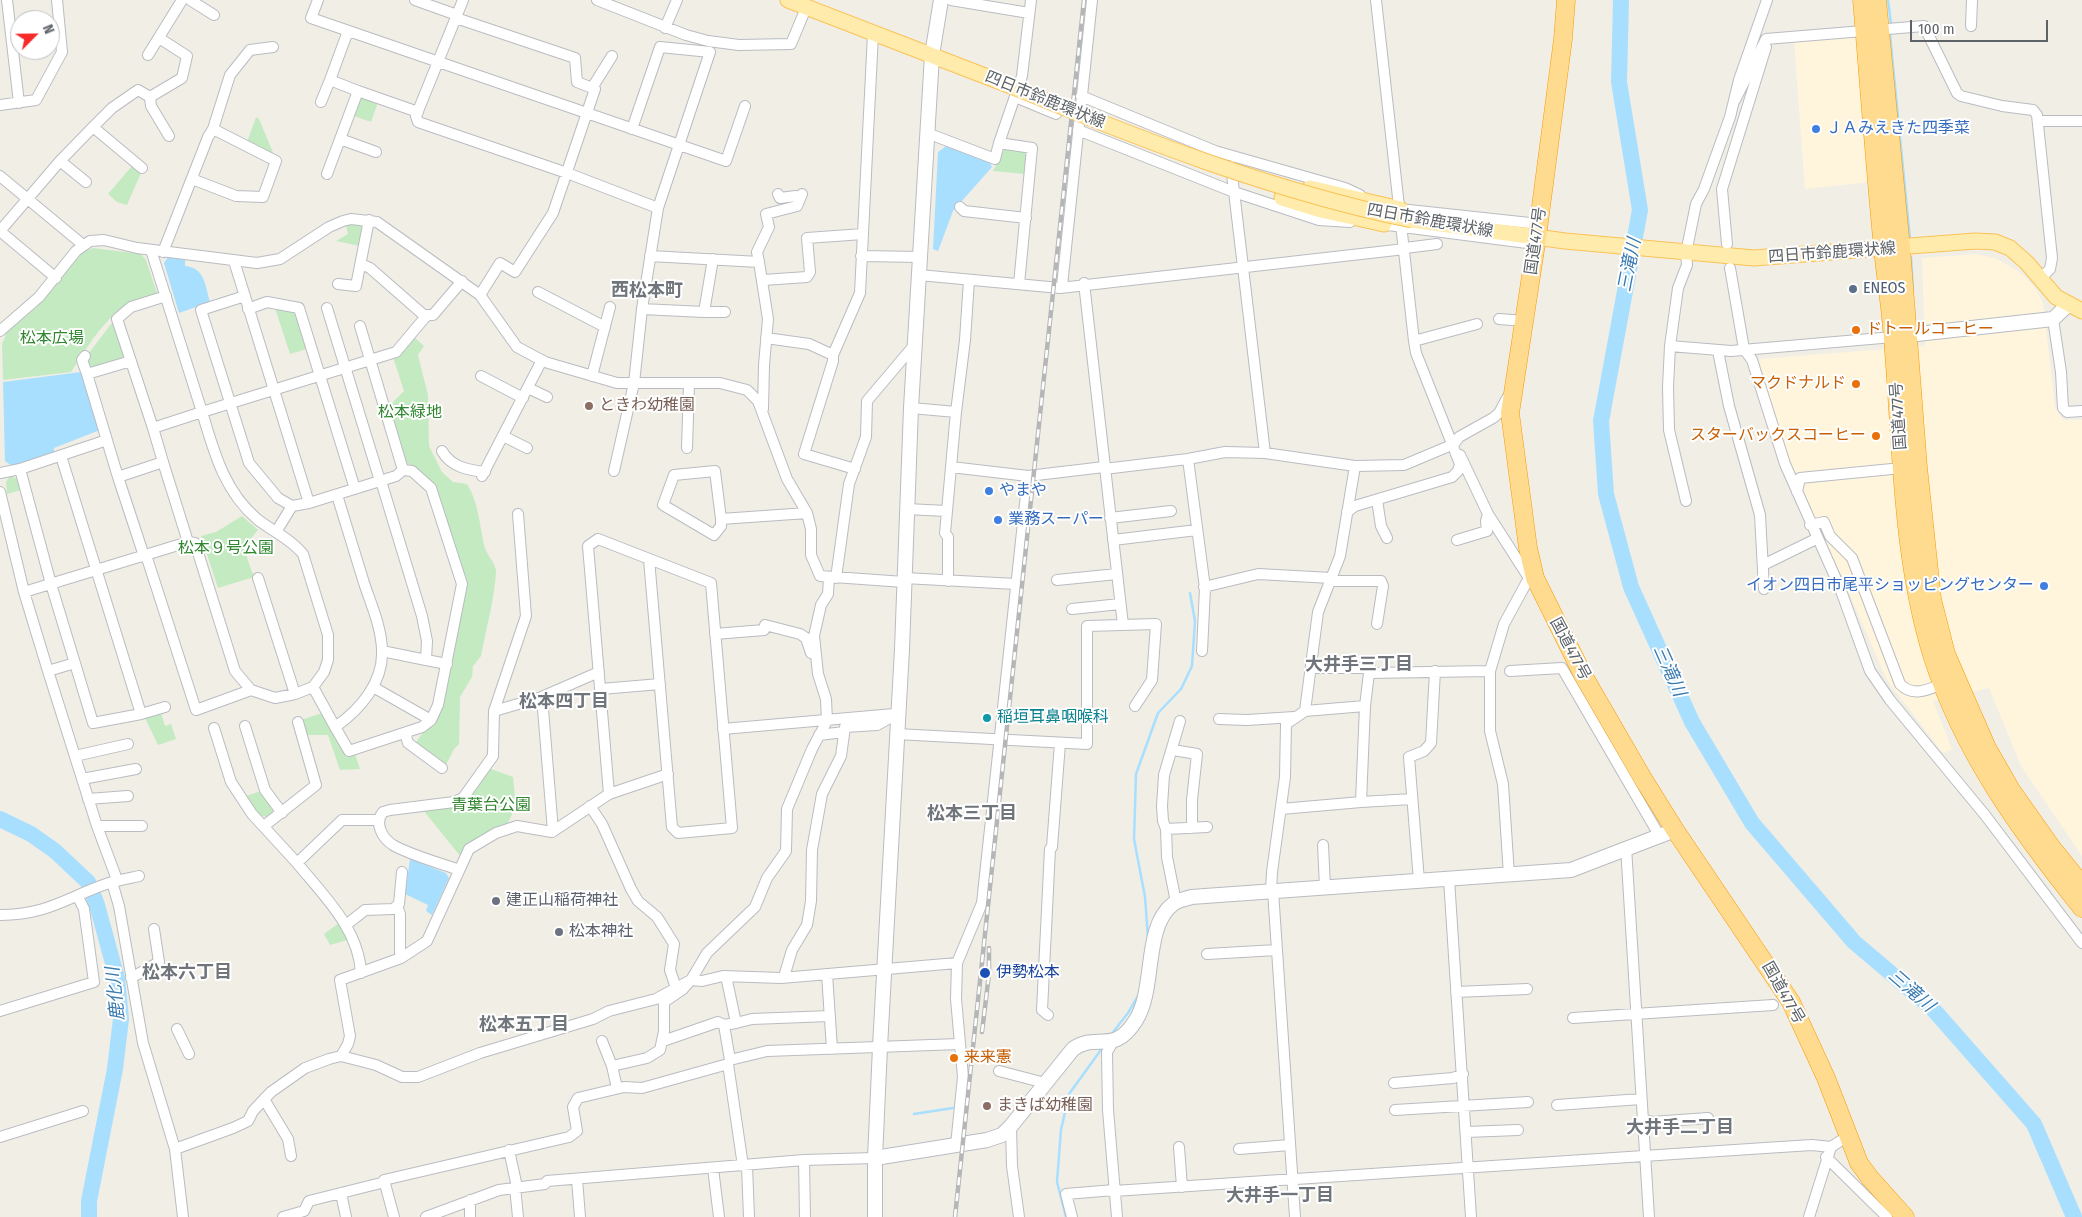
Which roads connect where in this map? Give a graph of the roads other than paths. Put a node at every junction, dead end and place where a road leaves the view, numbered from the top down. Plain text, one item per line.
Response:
1 (7, 0) edge
2 (57, 0) edge
3 (182, 0) edge
4 (190, 0) edge
5 (318, 0) edge
6 (415, 0) edge
7 (463, 0) edge
8 (597, 0) edge
9 (677, 0) edge
10 (941, 0) edge
11 (951, 0) edge
12 (1031, 0) edge
13 (1092, 0) edge
14 (1376, 0) edge
15 (1566, 0) edge
16 (1767, 0) edge
17 (1862, 0) edge
18 (1877, 0) edge
19 (1972, 0) edge
20 (797, 3) edge
21 (1029, 13) junction
22 (214, 15) dead end
23 (456, 16) junction
24 (1971, 26) dead end
25 (665, 28) junction
26 (348, 31) junction
27 (1872, 31) junction
28 (873, 34) junction
29 (159, 38) junction
30 (1769, 38) junction
31 (273, 47) dead end
32 (148, 55) dead end
33 (932, 55) junction
34 (612, 56) dead end
35 (438, 62) junction
36 (330, 80) junction
37 (592, 88) junction
38 (358, 91) junction
39 (1013, 91) junction
40 (1081, 96) junction
41 (150, 98) junction
42 (1736, 100) junction
43 (20, 102) junction
44 (321, 102) dead end
45 (0, 106) edge
46 (745, 106) dead end
47 (418, 112) junction
48 (588, 114) junction
49 (1056, 114) dead end
50 (2082, 120) edge
51 (2039, 121) junction
52 (1147, 123) junction
53 (93, 127) junction
54 (214, 129) junction
55 (632, 129) junction
56 (1078, 130) junction
57 (927, 133) junction
58 (169, 136) dead end
59 (340, 139) junction
60 (999, 143) junction
61 (1155, 145) junction
62 (679, 146) junction
63 (376, 152) dead end
64 (1136, 153) junction
65 (1230, 155) junction
66 (60, 161) junction
67 (142, 168) dead end
68 (567, 173) junction
69 (327, 174) dead end
70 (0, 176) edge
71 (192, 179) junction
72 (86, 182) dead end
73 (1234, 192) junction
74 (778, 194) dead end
75 (29, 200) junction
76 (1369, 201) junction
77 (960, 207) dead end
78 (658, 208) junction
79 (1400, 209) junction
80 (1026, 218) junction
81 (369, 220) junction
82 (1384, 224) junction
83 (1407, 224) junction
84 (0, 231) edge
85 (863, 234) junction
86 (1537, 235) junction
87 (82, 244) junction
88 (1438, 244) dead end
89 (1727, 244) dead end
90 (1901, 248) junction
91 (1405, 249) junction
92 (1883, 249) junction
93 (151, 250) junction
94 (162, 252) junction
95 (1678, 252) junction
96 (650, 256) junction
97 (862, 256) junction
98 (920, 258) junction
99 (712, 259) junction
100 (234, 261) junction
101 (759, 262) junction
102 (360, 264) junction
103 (1244, 267) junction
104 (1730, 268) dead end
105 (919, 275) junction
106 (56, 278) junction
107 (2040, 278) junction
108 (763, 280) junction
109 (969, 280) junction
110 (462, 281) junction
111 (338, 284) dead end
112 (1019, 284) junction
113 (1084, 284) junction
114 (1062, 286) junction
115 (538, 292) dead end
116 (480, 295) junction
117 (166, 296) junction
118 (244, 296) junction
119 (610, 307) dead end
120 (327, 308) dead end
121 (2075, 308) edge
122 (248, 309) junction
123 (642, 309) junction
124 (704, 312) junction
125 (725, 312) dead end
126 (426, 316) junction
127 (1499, 319) dead end
128 (2053, 319) junction
129 (1525, 321) junction
130 (1477, 324) dead end
131 (360, 326) dead end
132 (605, 327) junction
133 (0, 331) edge
134 (1900, 336) junction
135 (766, 338) junction
136 (1414, 341) junction
137 (916, 342) junction
138 (1670, 346) junction
139 (1744, 349) junction
140 (1718, 351) junction
141 (833, 355) junction
142 (85, 356) dead end
143 (371, 360) junction
144 (542, 360) junction
145 (131, 361) junction
146 (346, 368) junction
147 (87, 374) junction
148 (320, 375) junction
149 (482, 376) dead end
150 (592, 376) junction
151 (1515, 380) junction
152 (634, 383) junction
153 (689, 384) junction
154 (528, 388) junction
155 (274, 390) junction
156 (523, 398) junction
157 (547, 398) dead end
158 (230, 403) junction
159 (911, 408) junction
160 (2082, 411) edge
161 (202, 412) junction
162 (956, 412) junction
163 (764, 413) junction
164 (153, 428) junction
165 (505, 434) junction
166 (107, 440) junction
167 (1454, 444) junction
168 (526, 445) dead end
169 (687, 448) dead end
170 (442, 451) dead end
171 (1265, 454) junction
172 (62, 456) junction
173 (1188, 460) junction
174 (163, 462) junction
175 (1355, 466) junction
176 (951, 467) junction
177 (1104, 468) junction
178 (1902, 468) junction
179 (20, 469) junction
180 (855, 469) junction
181 (403, 470) junction
182 (614, 471) dead end
183 (0, 474) edge
184 (1028, 476) junction
185 (118, 477) junction
186 (381, 481) junction
187 (355, 489) junction
188 (0, 492) edge
189 (1797, 493) junction
190 (337, 495) junction
191 (1377, 500) junction
192 (1686, 501) dead end
193 (309, 503) junction
194 (292, 506) junction
195 (907, 509) junction
196 (946, 511) junction
197 (1171, 511) dead end
198 (1347, 512) junction
199 (807, 513) junction
200 (518, 514) dead end
201 (1488, 514) junction
202 (1110, 518) junction
203 (721, 519) junction
204 (1810, 525) junction
205 (1196, 530) junction
206 (276, 532) junction
207 (1387, 538) dead end
208 (1816, 539) junction
209 (1113, 540) junction
210 (1457, 540) dead end
211 (188, 542) junction
212 (145, 555) junction
213 (649, 559) junction
214 (1763, 565) junction
215 (98, 570) junction
216 (1117, 574) junction
217 (258, 578) dead end
218 (833, 578) junction
219 (1532, 578) junction
220 (904, 580) junction
221 (948, 580) junction
222 (1057, 580) dead end
223 (1330, 580) junction
224 (51, 584) junction
225 (1016, 584) junction
226 (1204, 586) junction
227 (1764, 589) dead end
228 (24, 592) junction
229 (1120, 604) junction
230 (1072, 609) dead end
231 (1377, 624) dead end
232 (1123, 625) junction
233 (715, 634) junction
234 (382, 651) junction
235 (1202, 651) dead end
236 (426, 660) junction
237 (74, 663) junction
238 (447, 664) junction
239 (1312, 668) junction
240 (48, 671) junction
241 (1435, 671) junction
242 (1490, 671) junction
243 (1510, 671) dead end
244 (599, 672) junction
245 (1369, 673) junction
246 (1949, 682) junction
247 (660, 684) junction
248 (313, 686) junction
249 (372, 687) junction
250 (601, 689) junction
251 (251, 690) junction
252 (295, 694) junction
253 (542, 697) junction
254 (1135, 706) dead end
255 (1365, 706) junction
256 (165, 707) dead end
257 (494, 711) junction
258 (141, 714) junction
259 (897, 714) junction
260 (1302, 714) junction
261 (1219, 719) dead end
262 (431, 720) junction
263 (825, 721) junction
264 (1180, 721) dead end
265 (298, 722) dead end
266 (245, 726) dead end
267 (335, 727) junction
268 (214, 728) dead end
269 (723, 729) junction
270 (844, 732) junction
271 (405, 733) junction
272 (896, 734) junction
273 (819, 735) junction
274 (1000, 741) junction
275 (1060, 743) junction
276 (128, 744) dead end
277 (1173, 750) junction
278 (75, 756) junction
279 (442, 768) dead end
280 (136, 769) dead end
281 (668, 774) junction
282 (82, 779) junction
283 (609, 794) junction
284 (128, 796) dead end
285 (88, 799) junction
286 (1412, 799) junction
287 (1361, 802) junction
288 (590, 806) junction
289 (1281, 809) junction
290 (282, 813) junction
291 (379, 820) junction
292 (97, 826) junction
293 (142, 826) dead end
294 (264, 826) junction
295 (1207, 827) dead end
296 (1192, 828) junction
297 (1166, 830) junction
298 (553, 831) junction
299 (1667, 832) junction
300 (1323, 845) dead end
301 (1626, 847) junction
302 (297, 863) junction
303 (459, 870) junction
304 (402, 872) dead end
305 (1509, 875) junction
306 (140, 876) dead end
307 (1449, 879) junction
308 (1419, 881) junction
309 (112, 882) junction
310 (2082, 885) edge
311 (1325, 887) junction
312 (1272, 891) junction
313 (80, 896) junction
314 (1176, 902) junction
315 (397, 906) junction
316 (2082, 908) edge
317 (0, 915) edge
318 (346, 925) junction
319 (154, 929) dead end
320 (2082, 943) edge
321 (1277, 950) junction
322 (1207, 954) dead end
323 (403, 957) junction
324 (957, 963) junction
325 (884, 968) junction
326 (361, 973) junction
327 (827, 974) junction
328 (726, 976) junction
329 (784, 977) junction
330 (131, 978) junction
331 (691, 980) junction
332 (676, 988) junction
333 (1527, 989) dead end
334 (1456, 992) junction
335 (1773, 1005) dead end
336 (0, 1011) edge
337 (1636, 1014) junction
338 (1048, 1015) dead end
339 (830, 1016) junction
340 (1573, 1018) dead end
341 (736, 1023) junction
342 (724, 1025) junction
343 (177, 1029) dead end
344 (602, 1041) dead end
345 (663, 1041) junction
346 (1108, 1042) junction
347 (959, 1044) junction
348 (880, 1047) junction
349 (832, 1049) junction
350 (189, 1054) dead end
351 (342, 1056) junction
352 (729, 1062) junction
353 (612, 1066) junction
354 (999, 1071) dead end
355 (1463, 1074) junction
356 (1045, 1083) junction
357 (1394, 1083) dead end
358 (618, 1088) junction
359 (264, 1099) junction
360 (1641, 1099) junction
361 (1528, 1102) dead end
362 (1557, 1105) dead end
363 (1464, 1106) junction
364 (1395, 1110) dead end
365 (83, 1111) dead end
366 (1642, 1118) junction
367 (1708, 1118) dead end
368 (1012, 1126) junction
369 (1518, 1130) dead end
370 (1466, 1132) junction
371 (1848, 1136) junction
372 (0, 1137) edge
373 (956, 1145) junction
374 (1290, 1145) junction
375 (1179, 1147) dead end
376 (1831, 1147) junction
377 (175, 1149) junction
378 (1239, 1149) dead end
379 (509, 1150) junction
380 (291, 1156) dead end
381 (1645, 1156) junction
382 (1826, 1157) junction
383 (875, 1158) junction
384 (804, 1160) junction
385 (745, 1166) junction
386 (1468, 1167) junction
387 (713, 1168) junction
388 (577, 1179) junction
389 (1293, 1180) junction
390 (385, 1182) junction
391 (516, 1187) junction
392 (1182, 1187) junction
393 (1114, 1190) junction
394 (341, 1193) junction
395 (470, 1200) junction
396 (183, 1217) edge
397 (283, 1217) edge
398 (346, 1217) edge
399 (394, 1217) edge
400 (426, 1217) edge
401 (470, 1217) edge
402 (518, 1217) edge
403 (580, 1217) edge
404 (719, 1217) edge
405 (749, 1217) edge
406 (805, 1217) edge
407 (875, 1217) edge
408 (1019, 1217) edge
409 (1072, 1217) edge
410 (1116, 1217) edge
411 (1295, 1217) edge
412 (1471, 1217) edge
413 (1649, 1217) edge
414 (1809, 1217) edge
415 (1887, 1217) edge
416 (1906, 1217) edge

1 - 43 street
2 - 43 street
3 - 29 street
4 - 22 street
5 - 26 street
6 - 23 street
7 - 23 street
8 - 25 street
9 - 25 street
10 - 33 street
11 - 21 street
12 - 21 street
13 - 40 street
14 - 79 street
15 - 86 highway, 国道477号
16 - 42 street
17 - 27 highway, 国道477号
18 - 27 highway, 国道477号
19 - 24 street
20 - 25 street
20 - 28 main road, 四日市鈴鹿環状線
21 - 39 street
23 - 35 street
23 - 37 street
26 - 35 street
26 - 36 street
27 - 30 street
27 - 51 street
27 - 90 highway, 国道477号
27 - 92 highway, 国道477号
28 - 33 main road, 四日市鈴鹿環状線
28 - 85 street
29 - 32 street
29 - 41 street
30 - 42 street
30 - 89 street
31 - 54 street
33 - 39 main road, 四日市鈴鹿環状線
33 - 57 street
34 - 37 street
35 - 47 street
35 - 48 street
36 - 38 street
36 - 44 street
37 - 48 street
38 - 47 street
38 - 59 street
39 - 49 street
39 - 60 street
39 - 61 main road, 四日市鈴鹿環状線, bridge
40 - 52 street
40 - 56 street
41 - 53 street
41 - 58 street
42 - 95 street
43 - 45 street
46 - 62 street
47 - 68 street
48 - 55 street
48 - 68 street
50 - 51 street
51 - 107 street
52 - 64 street
52 - 65 street
53 - 66 street
53 - 67 street
54 - 71 street
54 - 71 street
55 - 62 street
55 - 62 street
56 - 64 street
56 - 114 street
57 - 60 street
57 - 98 street
59 - 63 street
59 - 69 street
60 - 80 street
61 - 76 main road, bridge
61 - 82 main road
61 - 83 main road, 四日市鈴鹿環状線, bridge
62 - 78 street
64 - 73 street
65 - 73 street
65 - 76 street
66 - 72 street
66 - 75 street
68 - 78 street
68 - 116 street
70 - 75 street
71 - 94 street
73 - 82 street
73 - 103 street
74 - 101 street
75 - 84 street
75 - 87 street
76 - 79 main road
77 - 80 street
78 - 96 street
79 - 83 street
79 - 86 street
80 - 112 street
81 - 100 street
81 - 102 street
81 - 110 street
82 - 83 street
83 - 86 main road, 四日市鈴鹿環状線
83 - 91 street
84 - 106 street
85 - 97 street
85 - 108 street
86 - 95 main road, 四日市鈴鹿環状線
86 - 129 highway, 国道477号
87 - 93 street
87 - 106 street
88 - 91 street
90 - 92 main road, 四日市鈴鹿環状線
90 - 107 main road, 四日市鈴鹿環状線
90 - 134 highway, 国道477号
91 - 103 street
91 - 136 street
92 - 95 main road, 四日市鈴鹿環状線
92 - 134 highway, 国道477号
93 - 94 street
93 - 117 street
94 - 100 street
95 - 138 street
96 - 99 street
96 - 123 street
97 - 98 street
97 - 141 street
98 - 105 street
99 - 101 street
99 - 124 street
100 - 118 street
101 - 108 street
102 - 111 street
102 - 126 street
103 - 113 street
103 - 171 street
104 - 139 street
105 - 109 street
105 - 137 street
106 - 133 street
107 - 121 main road, 四日市鈴鹿環状線
108 - 135 street
109 - 112 street
109 - 162 street
110 - 116 street
110 - 126 street
112 - 114 street
113 - 114 street
113 - 177 street
115 - 132 street
116 - 144 street
117 - 145 street
117 - 161 street
118 - 122 street
118 - 158 street
119 - 132 street
120 - 146 street
121 - 128 street
122 - 148 street
122 - 155 street
123 - 124 street
123 - 152 street
124 - 125 street
126 - 143 street
127 - 129 street
128 - 134 street
128 - 160 street
129 - 151 highway, 国道477号
130 - 136 street
131 - 143 street
132 - 150 street
134 - 139 street
134 - 178 highway, 国道477号
134 - 246 highway, 国道477号
135 - 141 street
135 - 163 street
136 - 167 street
137 - 159 street
137 - 180 street
138 - 140 street
138 - 192 street
139 - 140 street
139 - 189 street
140 - 214 street
141 - 180 street
142 - 147 street
143 - 146 street
143 - 181 street
144 - 150 street
144 - 154 street
145 - 147 street
145 - 164 street
146 - 148 street
146 - 186 street
147 - 166 street
148 - 155 street
148 - 187 street
149 - 156 street
150 - 152 street
151 - 167 street
151 - 219 highway, 国道477号
152 - 153 street
152 - 182 street
153 - 163 street
153 - 169 street
154 - 156 street
154 - 157 street
155 - 158 street
155 - 193 street
156 - 165 street
158 - 161 street
158 - 194 street
159 - 162 street
159 - 195 street
161 - 164 street
161 - 206 street
162 - 176 street
163 - 199 street
164 - 174 street
165 - 168 street
165 - 170 street
166 - 172 street
166 - 185 street
167 - 175 street
167 - 191 street
167 - 201 street
171 - 173 street
171 - 175 street
172 - 179 street
172 - 215 street
173 - 177 street
173 - 205 street
174 - 185 street
174 - 211 street
175 - 198 street
176 - 184 street
176 - 196 street
177 - 184 street
177 - 202 street
178 - 189 street
178 - 246 highway, 国道477号
179 - 183 street
179 - 224 street
180 - 218 street
181 - 186 street
181 - 238 street
184 - 225 street
185 - 212 street
186 - 187 street
186 - 236 street
187 - 190 street
188 - 228 street
189 - 204 street
190 - 193 street
190 - 234 street
191 - 198 street
191 - 207 street
193 - 194 street
194 - 206 street
195 - 196 street
195 - 220 street
196 - 221 street
197 - 202 street
198 - 223 street
199 - 203 street
199 - 218 street
200 - 257 street
201 - 210 street
201 - 219 street
202 - 209 street
203 - 203 street
204 - 208 street
204 - 246 street
205 - 209 street
205 - 226 street
206 - 248 street
208 - 214 street
208 - 320 street
209 - 216 street
211 - 212 street
211 - 251 street
212 - 215 street
212 - 251 street
213 - 233 street
213 - 244 street
213 - 247 street
214 - 227 street
215 - 224 street
215 - 258 street
216 - 222 street
216 - 229 street
217 - 252 street
218 - 220 street
218 - 263 street
219 - 242 street
219 - 299 highway, 国道477号
220 - 221 street
220 - 259 street
221 - 225 street
223 - 226 street
223 - 231 street
223 - 239 street
224 - 228 street
224 - 237 street
225 - 274 street
226 - 235 street
228 - 240 street
229 - 230 street
229 - 232 street
232 - 254 street
232 - 275 street
233 - 263 street
233 - 269 street
234 - 236 street
234 - 249 street
236 - 238 street
237 - 240 street
237 - 258 street
238 - 262 street
239 - 245 street
239 - 260 street
240 - 278 street
241 - 242 street
241 - 245 street
241 - 286 street
242 - 305 street
243 - 299 street
244 - 250 street
244 - 253 street
245 - 255 street
246 - 310 highway, 国道477号
246 - 316 highway, 国道477号
247 - 250 street
247 - 281 street
248 - 252 street
248 - 267 street
249 - 262 street
249 - 267 street
250 - 283 street
251 - 252 street
253 - 257 street
253 - 298 street
255 - 260 street
255 - 287 street
256 - 258 street
257 - 291 street
259 - 263 street
259 - 270 street
259 - 272 street
260 - 261 street
260 - 289 street
262 - 271 street
263 - 269 street
263 - 273 street
264 - 277 street
265 - 290 street
266 - 290 street
267 - 271 street
268 - 294 street
269 - 281 street
270 - 273 street
270 - 329 street
271 - 279 street
272 - 274 street
272 - 325 street
273 - 331 street
274 - 275 street
274 - 324 street
275 - 338 street
276 - 278 street
277 - 296 street
277 - 297 street
278 - 282 street
280 - 282 street
281 - 283 street
282 - 285 street
283 - 288 street
284 - 285 street
285 - 292 street
286 - 287 street
286 - 308 street
287 - 289 street
288 - 298 street
288 - 332 street
289 - 312 street
290 - 294 street
291 - 302 street
291 - 303 street
292 - 293 street
292 - 309 street
294 - 302 street
295 - 296 street
296 - 297 street
297 - 314 street
298 - 303 street
299 - 301 street
299 - 371 highway, 国道477号
300 - 311 street
301 - 305 street
301 - 337 street
302 - 318 street
303 - 323 street
304 - 315 street
305 - 307 street
306 - 309 street
307 - 308 street
307 - 334 street
308 - 311 street
309 - 313 street
309 - 330 street
311 - 312 street
312 - 314 street
312 - 321 street
313 - 317 street
313 - 336 street
314 - 346 street
315 - 318 street
315 - 323 street
318 - 326 street
319 - 330 street
321 - 322 street
321 - 374 street
323 - 326 street
324 - 325 street
324 - 347 street
325 - 327 street
325 - 348 street
326 - 351 street
327 - 329 street
327 - 339 street
328 - 329 street
328 - 331 street
328 - 341 street
330 - 377 street
331 - 332 street
331 - 345 street
332 - 351 street
333 - 334 street
334 - 355 street
335 - 337 street
337 - 340 street
337 - 360 street
339 - 341 street
339 - 349 street
341 - 342 street
342 - 345 street
342 - 352 street
343 - 350 street
344 - 353 street
345 - 353 street
346 - 356 street
346 - 393 street
347 - 348 street
347 - 373 street
348 - 349 street
348 - 383 street
349 - 352 street
351 - 359 street
352 - 358 street
352 - 385 street
353 - 358 street
354 - 356 street
355 - 357 street
355 - 363 street
356 - 368 street
358 - 379 street
359 - 377 street
359 - 380 street
360 - 362 street
360 - 366 street
361 - 363 street
363 - 364 street
363 - 370 street
365 - 372 street
366 - 367 street
366 - 381 street
368 - 373 street
368 - 408 street
369 - 370 street
370 - 386 street
371 - 376 street
371 - 416 highway, 国道477号
373 - 383 street
374 - 378 street
374 - 389 street
375 - 392 street
376 - 381 street
376 - 382 street
377 - 396 street
379 - 390 street
379 - 391 street
381 - 386 street
381 - 413 street
382 - 414 street
382 - 415 street
383 - 384 street
383 - 407 street
384 - 385 street
384 - 406 street
385 - 387 street
385 - 405 street
386 - 389 street
386 - 412 street
387 - 388 street
387 - 404 street
388 - 391 street
388 - 403 street
389 - 392 street
389 - 411 street
390 - 394 street
390 - 399 street
391 - 395 street
391 - 402 street
392 - 393 street
393 - 409 street
393 - 410 street
394 - 397 street
394 - 398 street
395 - 400 street
395 - 401 street

